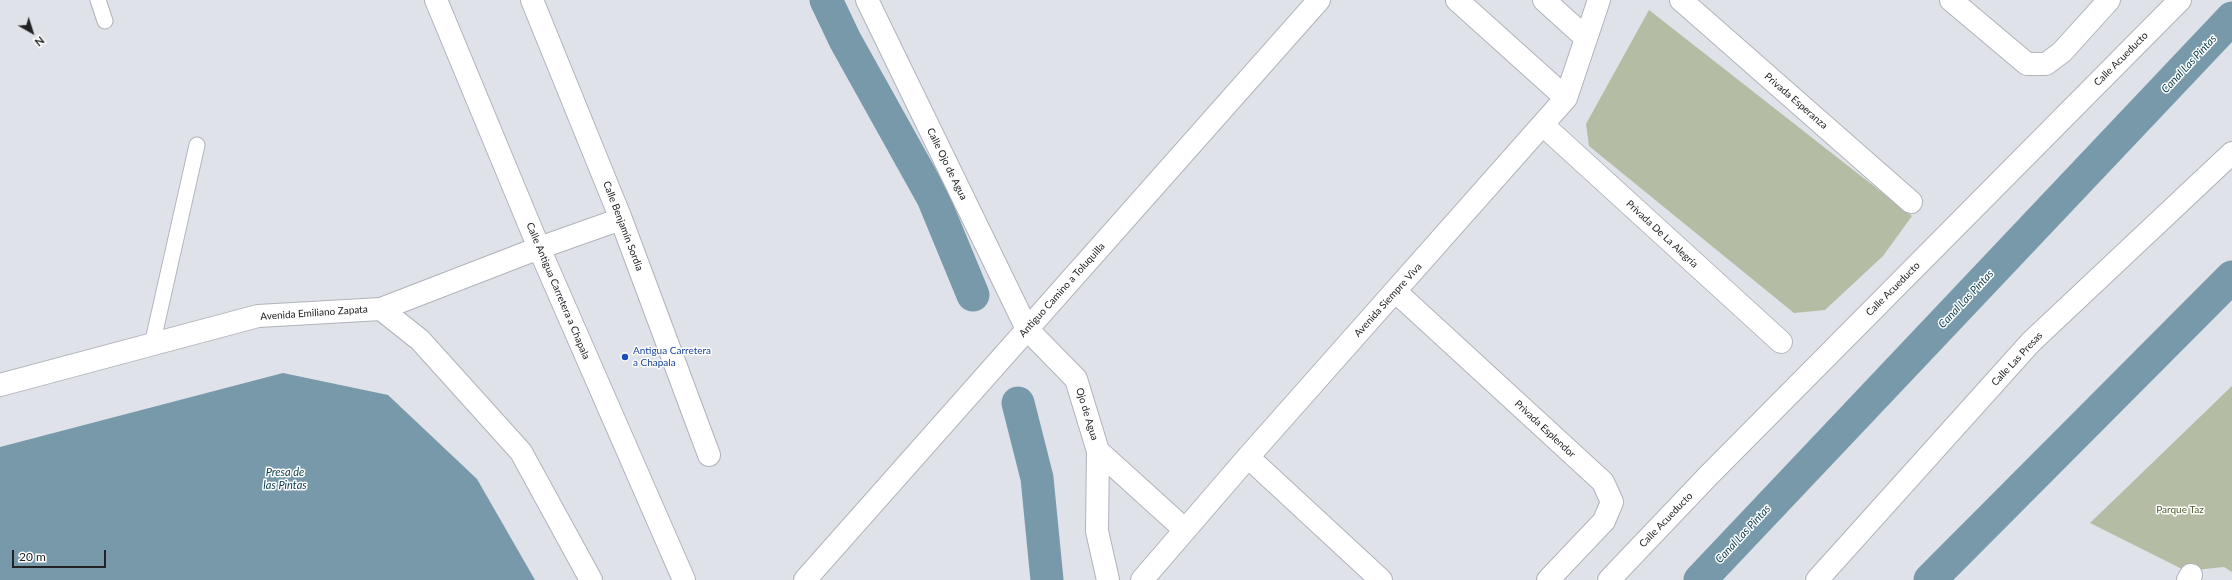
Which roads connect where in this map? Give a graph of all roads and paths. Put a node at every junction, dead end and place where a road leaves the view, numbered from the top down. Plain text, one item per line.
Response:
1 (98, 0) edge
2 (436, 0) edge
3 (532, 0) edge
4 (868, 0) edge
5 (1319, 0) edge
6 (1457, 0) edge
7 (1544, 0) edge
8 (1598, 0) edge
9 (1680, 0) edge
10 (1951, 0) edge
11 (2109, 0) edge
12 (2180, 0) edge
13 (105, 21) dead end
14 (1586, 38) junction
15 (1566, 98) junction
16 (1543, 124) junction
17 (197, 145) dead end
18 (2232, 153) edge
19 (1911, 202) dead end
20 (621, 219) junction
21 (539, 248) junction
22 (1395, 291) junction
23 (381, 309) junction
24 (1028, 329) junction
25 (1780, 342) dead end
26 (152, 345) junction
27 (0, 385) edge
28 (1098, 451) junction
29 (709, 455) dead end
30 (1248, 457) junction
31 (1184, 530) junction
32 (590, 580) edge
33 (684, 580) edge
34 (804, 580) edge
35 (1108, 580) edge
36 (1142, 580) edge
37 (1381, 580) edge
38 (1548, 580) edge
39 (1609, 580) edge
40 (1817, 580) edge

1 - 13 lane
2 - 21 street, Calle Antigua Carretera a Chapala
3 - 20 street, Calle Benjamín Sordia
4 - 24 street, Calle Ojo de Agua
5 - 24 street, Antiguo Camino a Toluquilla
6 - 15 street
7 - 14 street
8 - 14 street, Avenida Siempre Viva
9 - 19 street, Privada Esperanza
10 - 11 street
12 - 39 street, Calle Acueducto
14 - 15 street, Avenida Siempre Viva
15 - 16 street, Avenida Siempre Viva
16 - 22 street, Avenida Siempre Viva
16 - 25 street, Privada De La Alegría
17 - 26 lane
18 - 40 street, Calle Las Presas
20 - 21 street, Avenida Emiliano Zapata
20 - 29 street, Calle Benjamín Sordia
21 - 23 street, Avenida Emiliano Zapata
21 - 33 street, Calle Antigua Carretera a Chapala
22 - 30 street, Avenida Siempre Viva
22 - 38 street, Privada Esplendor
23 - 26 street, Avenida Emiliano Zapata
23 - 32 street
24 - 28 street, Ojo de Agua
24 - 34 street, Antiguo Camino a Toluquilla
26 - 27 street, Avenida Emiliano Zapata
28 - 31 street, Ojo de Agua
28 - 35 street
30 - 31 street, Avenida Siempre Viva
30 - 37 street
31 - 36 street, Avenida Siempre Viva

